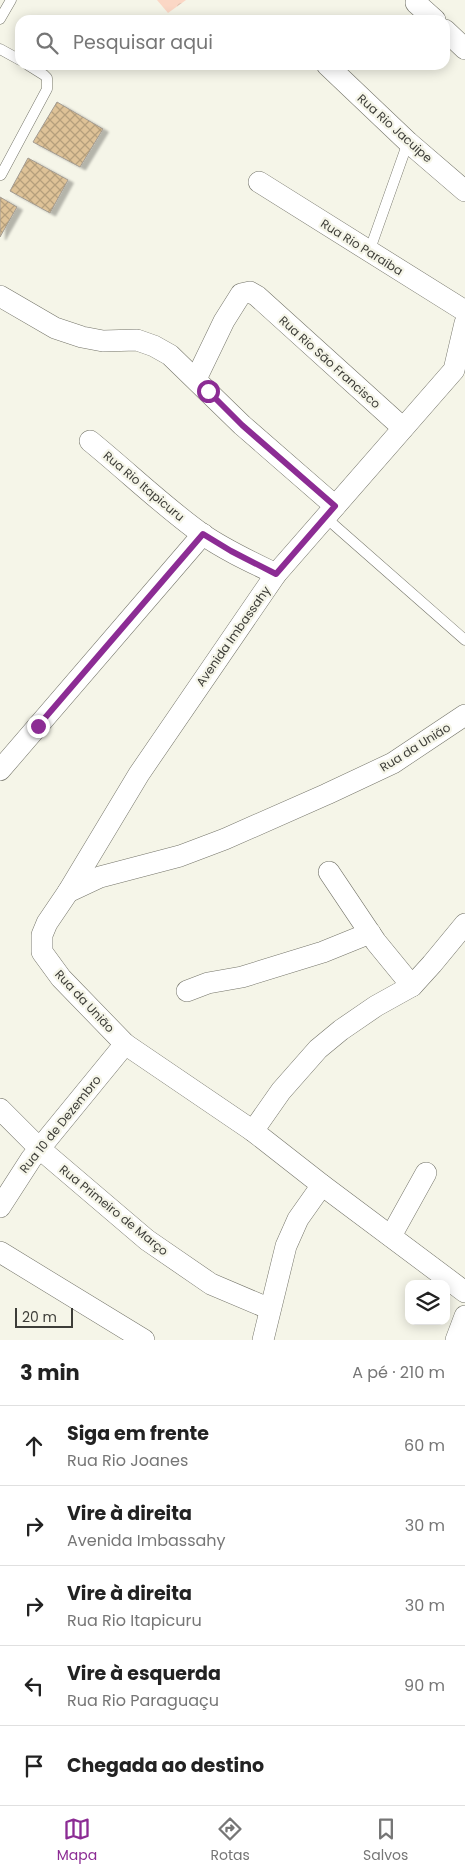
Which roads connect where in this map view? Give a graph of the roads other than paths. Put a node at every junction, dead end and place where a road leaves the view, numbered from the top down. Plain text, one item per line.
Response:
1 (11, 0) edge
2 (416, 2) dead end
3 (429, 15) edge
4 (0, 19) edge
5 (450, 35) edge
6 (0, 49) edge
7 (465, 49) edge
8 (15, 57) edge
9 (36, 70) edge
10 (332, 70) edge
11 (408, 142) junction
12 (1, 175) edge
13 (259, 182) dead end
14 (465, 191) edge
15 (369, 252) junction
16 (0, 296) edge
17 (465, 312) edge
18 (465, 323) edge
19 (459, 366) edge
20 (196, 380) junction
21 (403, 428) junction
22 (90, 442) dead end
23 (330, 511) junction
24 (203, 534) junction
25 (276, 574) junction
26 (465, 640) edge
27 (465, 715) edge
28 (0, 770) edge
29 (329, 872) dead end
30 (68, 892) junction
31 (465, 924) edge
32 (370, 933) junction
33 (412, 986) junction
34 (186, 991) dead end
35 (125, 1044) junction
36 (0, 1109) edge
37 (253, 1131) junction
38 (39, 1148) junction
39 (426, 1173) dead end
40 (322, 1185) junction
41 (0, 1207) edge
42 (392, 1236) junction
43 (0, 1252) edge
44 (465, 1292) edge
45 (270, 1309) junction
46 (465, 1316) edge
47 (134, 1338) edge
48 (262, 1340) edge
49 (456, 1340) edge

1 - 4 lane
2 - 3 street
5 - 7 street
6 - 8 lane
9 - 12 lane
10 - 11 street, Rua Rio Jacuipe
11 - 14 street, Rua Rio Jacuipe
11 - 15 lane
13 - 15 street, Rua Rio Paraiba
15 - 17 street, Rua Rio Paraiba
16 - 20 street
18 - 19 street, Avenida Imbassahy
19 - 21 street, Avenida Imbassahy
20 - 21 street, Rua Rio São Francisco
20 - 23 street
21 - 23 street, Avenida Imbassahy
22 - 24 street, Rua Rio Itapicuru
23 - 25 street, Avenida Imbassahy
23 - 26 lane
24 - 25 street, Rua Rio Itapicuru
24 - 28 street
25 - 30 street, Avenida Imbassahy
27 - 30 street, Rua da União
29 - 32 street
30 - 35 street, Rua da União
31 - 33 street
32 - 33 street
32 - 34 street
33 - 37 street
35 - 37 street, Rua da União
35 - 38 street, Rua 10 de Dezembro
36 - 38 street, Rua Primeiro de Março
37 - 40 street, Rua da União
38 - 41 street, Rua 10 de Dezembro
38 - 45 street, Rua Primeiro de Março
39 - 42 street
40 - 42 street, Rua da União
40 - 45 street
42 - 44 street, Rua da União
43 - 47 street
45 - 48 street
46 - 49 street

